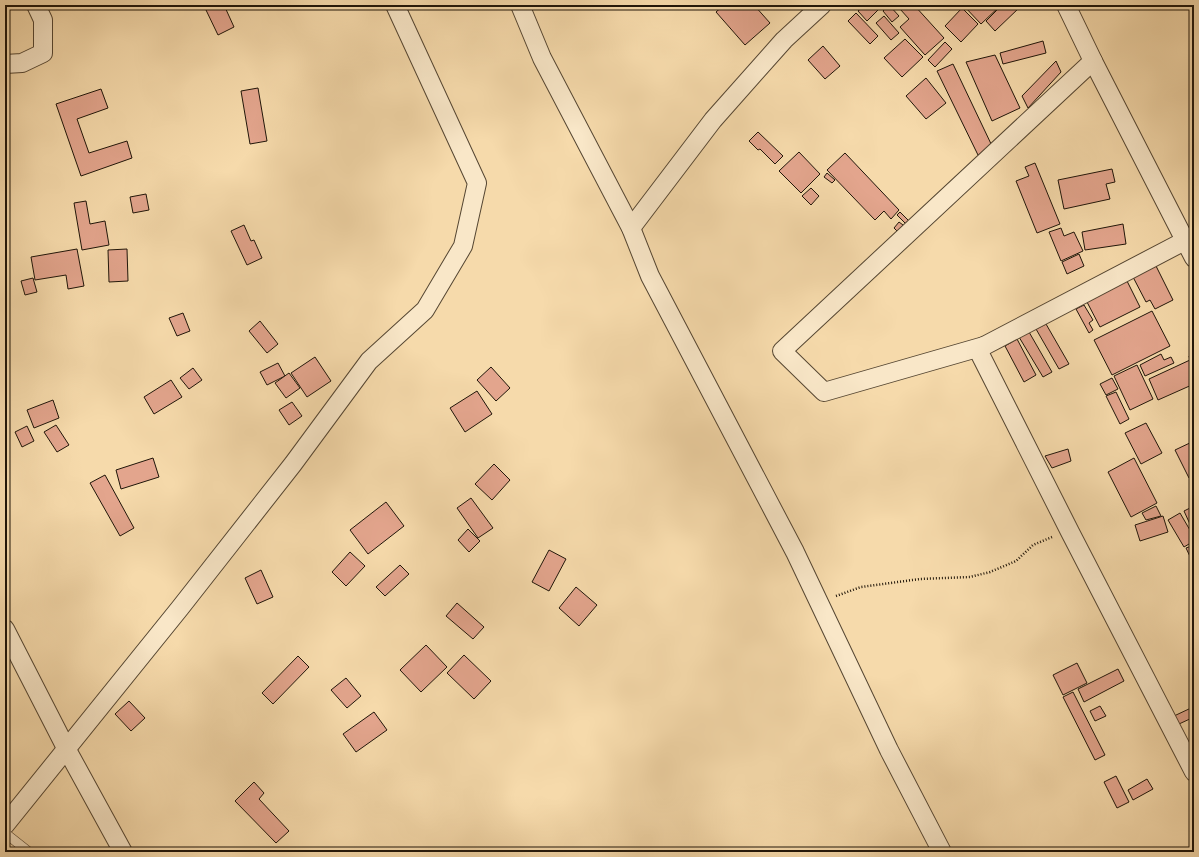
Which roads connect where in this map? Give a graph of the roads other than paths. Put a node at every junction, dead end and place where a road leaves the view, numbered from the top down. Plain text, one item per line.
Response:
1 (36, 5) edge
2 (395, 5) edge
3 (520, 5) edge
4 (822, 5) edge
5 (1066, 5) edge
6 (1093, 61) junction
7 (5, 64) edge
8 (630, 228) junction
9 (1190, 238) edge
10 (1194, 258) edge
11 (984, 346) junction
12 (5, 629) edge
13 (66, 748) junction
14 (1194, 772) edge
15 (5, 825) edge
16 (5, 833) edge
17 (29, 852) edge
18 (123, 852) edge
19 (942, 852) edge

1 - 7 street
2 - 13 street
3 - 8 street
4 - 8 street
5 - 6 street
6 - 9 street
6 - 11 street
8 - 19 street
9 - 10 street
9 - 11 street
11 - 14 street
12 - 13 street
13 - 15 street
13 - 18 street
16 - 17 lane

